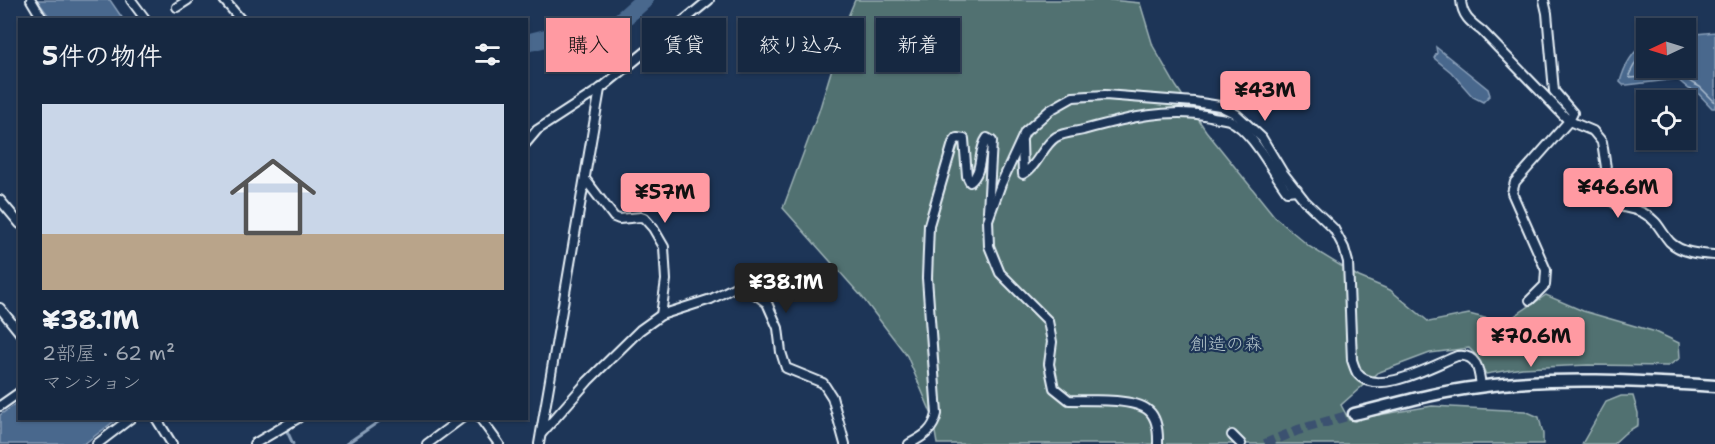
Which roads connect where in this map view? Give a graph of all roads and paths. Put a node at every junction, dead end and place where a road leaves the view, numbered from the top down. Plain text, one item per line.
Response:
1 (31, 0) edge
2 (130, 0) edge
3 (188, 0) edge
4 (224, 0) edge
5 (709, 0) edge
6 (1461, 0) edge
7 (1544, 0) edge
8 (177, 7) dead end
9 (42, 18) edge
10 (144, 18) edge
11 (239, 18) edge
12 (600, 88) junction
13 (1569, 121) junction
14 (1022, 137) junction
15 (528, 141) edge
16 (585, 179) junction
17 (1297, 190) junction
18 (0, 200) edge
19 (988, 220) junction
20 (18, 222) edge
21 (1715, 255) edge
22 (1530, 300) dead end
23 (0, 308) edge
24 (661, 315) junction
25 (18, 330) edge
26 (1481, 386) junction
27 (1715, 386) edge
28 (18, 393) edge
29 (0, 406) edge
30 (1354, 414) tunnel mouth
31 (128, 420) edge
32 (157, 420) edge
33 (295, 420) edge
34 (459, 420) edge
35 (481, 420) edge
36 (541, 434) junction
37 (1232, 435) dead end
38 (97, 444) edge
39 (172, 444) edge
40 (254, 444) edge
41 (427, 444) edge
42 (499, 444) edge
43 (539, 444) edge
44 (845, 444) edge
45 (909, 444) edge
46 (1158, 444) edge
47 (1241, 444) edge

1 - 9 street
2 - 10 street
3 - 8 street
4 - 11 street
5 - 12 street
6 - 13 street
7 - 13 street
12 - 15 street
12 - 16 street
13 - 21 street
13 - 22 street
14 - 17 street
14 - 17 street
14 - 19 street
16 - 24 street
16 - 36 street
17 - 26 street
18 - 20 street
19 - 45 street
19 - 46 street
23 - 25 street
24 - 36 street
24 - 44 street
26 - 27 main road
26 - 30 main road
28 - 29 street
31 - 38 street
32 - 39 street
33 - 40 street
34 - 41 street
35 - 42 street
36 - 43 street
37 - 47 street

